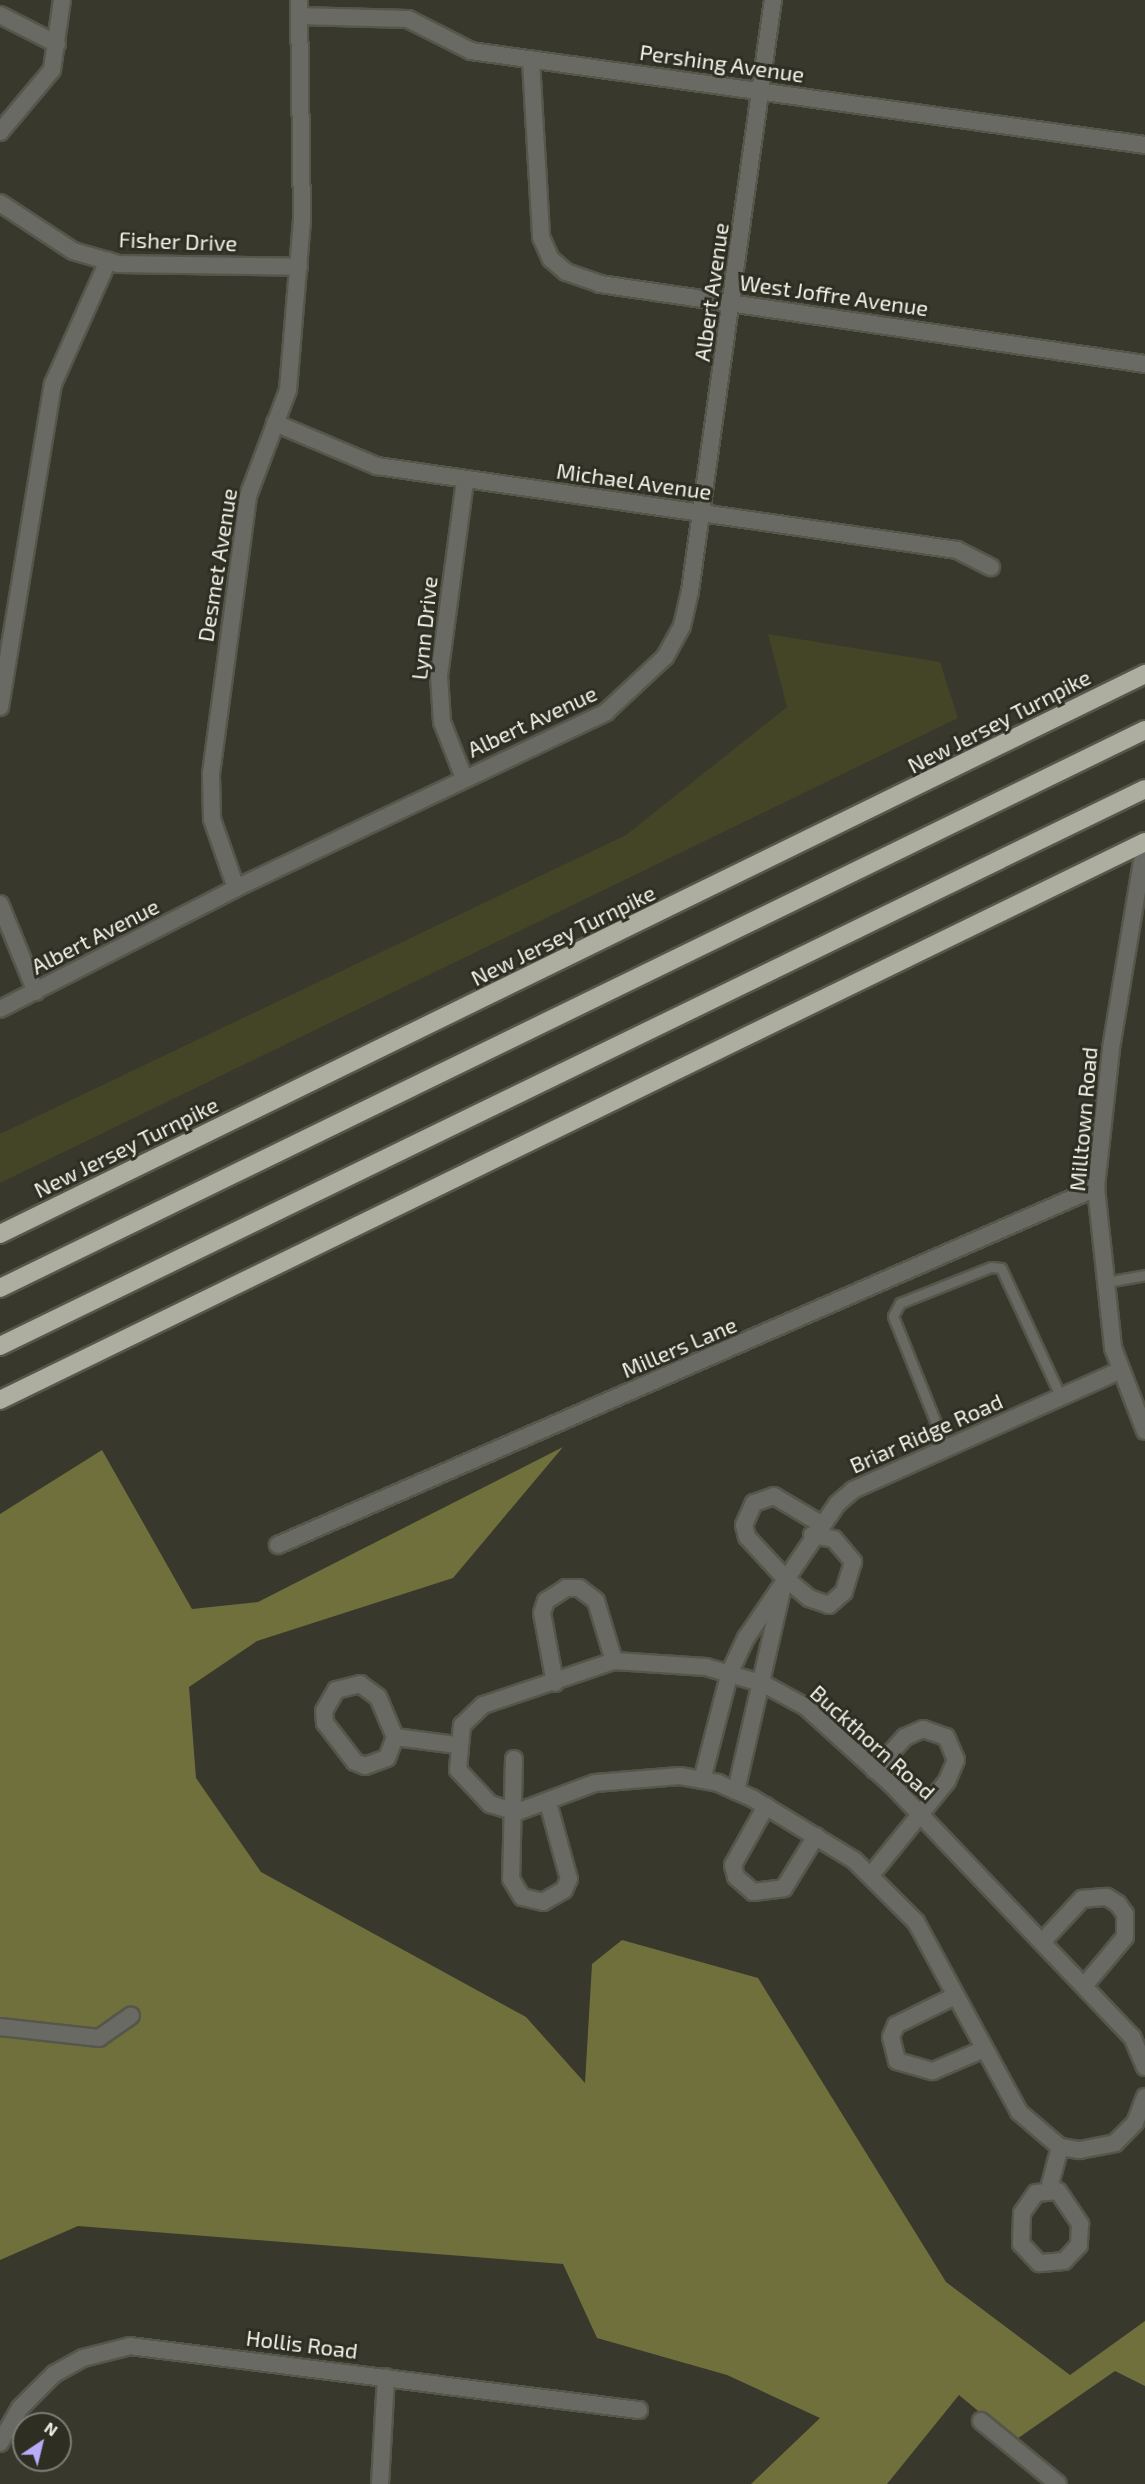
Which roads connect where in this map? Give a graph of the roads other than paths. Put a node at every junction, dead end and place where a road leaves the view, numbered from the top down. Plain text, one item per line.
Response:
1 (62, 0) edge
2 (773, 0) edge
3 (299, 8) edge
4 (0, 15) edge
5 (57, 44) junction
6 (531, 61) junction
7 (762, 91) junction
8 (0, 132) edge
9 (1145, 145) edge
10 (0, 203) edge
11 (108, 261) junction
12 (298, 267) junction
13 (733, 303) junction
14 (1145, 364) edge
15 (275, 423) junction
16 (465, 480) junction
17 (701, 514) junction
18 (991, 567) dead end
19 (1145, 674) edge
20 (0, 707) edge
21 (1145, 730) edge
22 (464, 778) junction
23 (1145, 789) edge
24 (1145, 842) edge
25 (236, 888) junction
26 (0, 904) edge
27 (36, 992) junction
28 (0, 1009) edge
29 (1096, 1188) junction
30 (0, 1234) edge
31 (1145, 1275) edge
32 (1106, 1282) junction
33 (0, 1288) edge
34 (0, 1346) edge
35 (1119, 1371) junction
36 (1061, 1397) junction
37 (0, 1400) edge
38 (1144, 1427) edge
39 (946, 1448) junction
40 (817, 1530) junction
41 (278, 1545) dead end
42 (784, 1577) junction
43 (614, 1661) junction
44 (729, 1672) junction
45 (555, 1683) junction
46 (764, 1684) junction
47 (395, 1737) junction
48 (458, 1745) junction
49 (514, 1759) dead end
50 (875, 1770) junction
51 (702, 1780) junction
52 (736, 1791) junction
53 (548, 1803) junction
54 (766, 1806) junction
55 (513, 1810) junction
56 (920, 1815) junction
57 (816, 1836) junction
58 (871, 1875) junction
59 (1042, 1942) junction
60 (1084, 1986) junction
61 (955, 1996) junction
62 (131, 2016) dead end
63 (0, 2027) edge
64 (984, 2049) junction
65 (1145, 2067) edge
66 (1145, 2097) edge
67 (1060, 2147) junction
68 (1048, 2192) junction
69 (386, 2377) junction
70 (639, 2410) dead end
71 (981, 2421) dead end
72 (0, 2443) edge
73 (380, 2484) edge
74 (1059, 2484) edge

1 - 5 street
2 - 7 street, Albert Avenue
3 - 6 street, Pershing Avenue
3 - 12 street, Desmet Avenue
4 - 5 street
5 - 8 street
6 - 7 street, Pershing Avenue
6 - 13 street, West Joffre Avenue
7 - 9 street, Pershing Avenue
7 - 13 street, Albert Avenue
10 - 11 street, Fisher Drive
11 - 12 street, Fisher Drive
11 - 20 street
12 - 15 street, Desmet Avenue
13 - 14 street, West Joffre Avenue
13 - 17 street, Albert Avenue
15 - 16 street, Michael Avenue
15 - 25 street, Desmet Avenue
16 - 17 street, Michael Avenue
16 - 22 street, Lynn Drive
17 - 18 street, Michael Avenue
17 - 22 street, Albert Avenue
19 - 30 highway, New Jersey Turnpike
21 - 33 highway
22 - 25 street, Albert Avenue
23 - 34 highway
24 - 29 street, Milltown Road
24 - 37 highway
25 - 27 street, Albert Avenue
26 - 27 street
27 - 28 street, Albert Avenue
29 - 32 street, Milltown Road
29 - 41 street, Millers Lane
31 - 32 lane
32 - 35 street, Milltown Road
35 - 36 street, Briar Ridge Road
35 - 38 street, Milltown Road
36 - 39 street, Briar Ridge Road
36 - 39 lane
39 - 40 street, Briar Ridge Road
40 - 42 street, Briar Ridge Road
40 - 42 street
40 - 42 street
42 - 44 street, Briar Ridge Road
42 - 46 street, Briar Ridge Road
43 - 44 street, Buckthorn Road
43 - 45 street, Buckthorn Road
43 - 45 street
44 - 46 street, Buckthorn Road
44 - 51 street, Briar Ridge Road
45 - 48 street, Buckthorn Road
46 - 50 street, Buckthorn Road
46 - 52 street, Briar Ridge Road
47 - 47 street
47 - 48 street
48 - 55 street, Buckthorn Road
49 - 55 street
50 - 56 street, Buckthorn Road
50 - 56 street
51 - 52 street
51 - 53 street
52 - 54 street
53 - 55 street
53 - 55 street
54 - 57 street
54 - 57 street
56 - 58 street
56 - 59 street, Buckthorn Road
57 - 58 street
58 - 61 street
59 - 60 street, Buckthorn Road
59 - 60 street
60 - 65 street, Buckthorn Road
61 - 64 street
61 - 64 street
62 - 63 street
64 - 67 street
66 - 67 street
67 - 68 street
68 - 68 street
69 - 70 street, Hollis Road
69 - 72 street, Hollis Road
69 - 73 street
71 - 74 street

